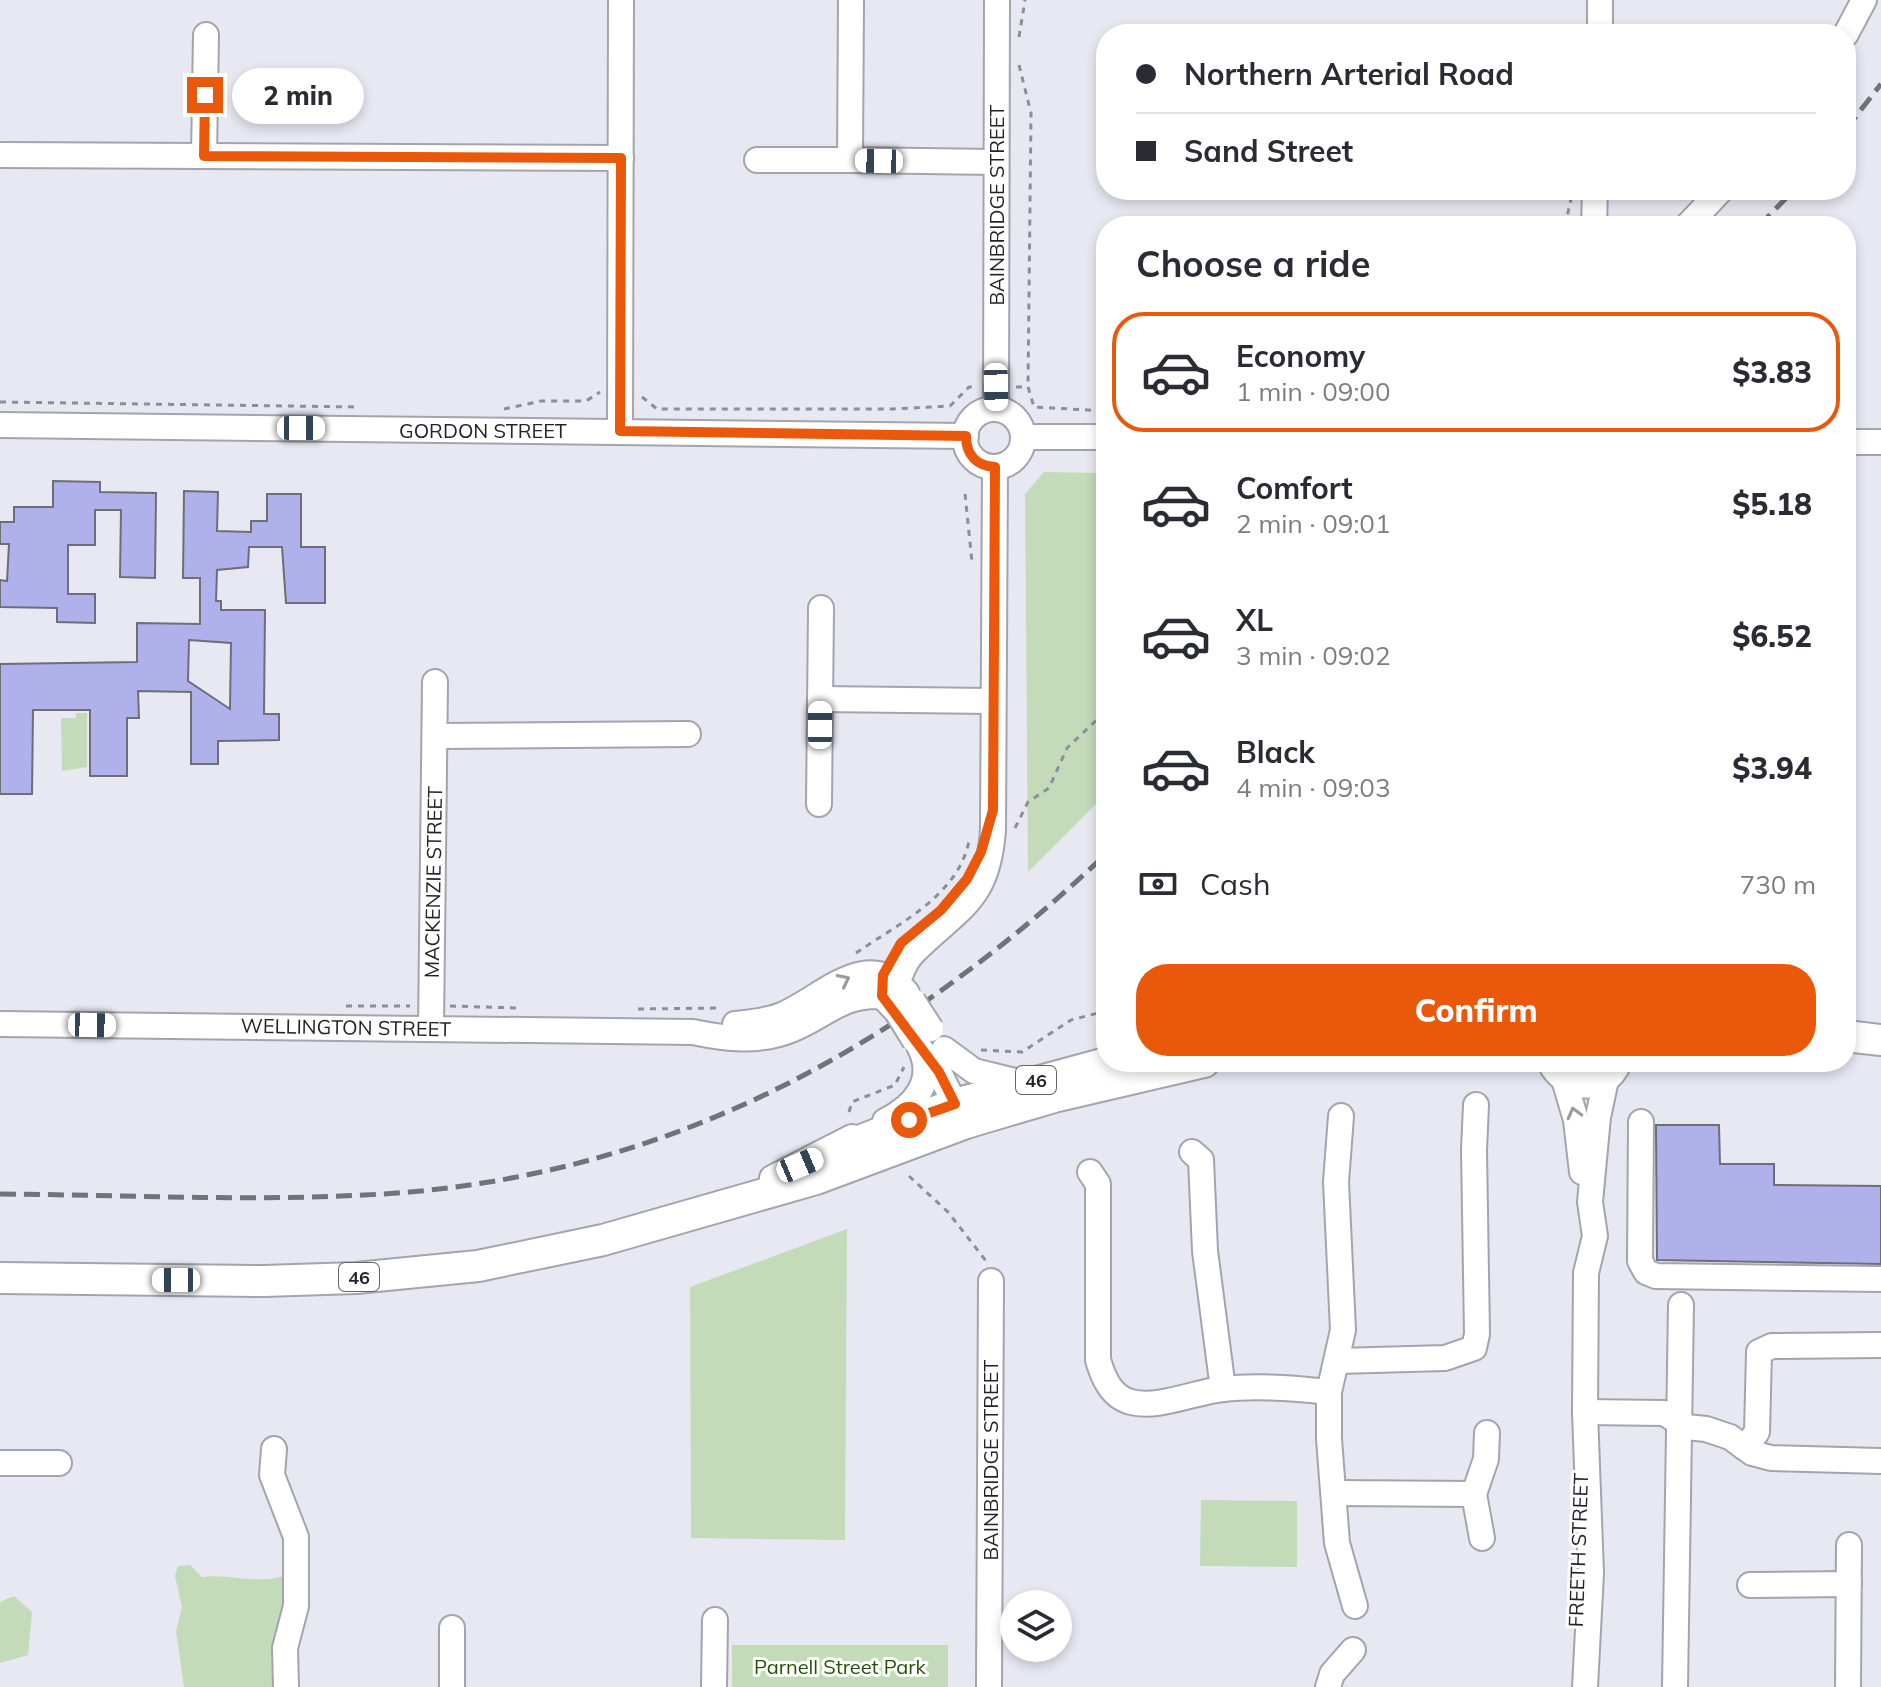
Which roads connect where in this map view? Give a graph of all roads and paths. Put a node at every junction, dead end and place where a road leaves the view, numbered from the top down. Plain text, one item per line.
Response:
1 (621, 0) edge
2 (851, 0) edge
3 (997, 0) edge
4 (1025, 0) edge
5 (1600, 0) edge
6 (1864, 0) edge
7 (1600, 24) edge
8 (1851, 24) edge
9 (206, 35) dead end
10 (1019, 46) dead end
11 (1019, 62) dead end
12 (0, 155) edge
13 (204, 156) junction
14 (621, 158) junction
15 (757, 160) dead end
16 (850, 160) junction
17 (996, 162) junction
18 (1712, 200) edge
19 (1696, 216) edge
20 (980, 387) dead end
21 (1011, 387) dead end
22 (1028, 387) junction
23 (608, 388) dead end
24 (636, 388) dead end
25 (0, 402) edge
26 (361, 407) dead end
27 (996, 409) junction
28 (499, 410) dead end
29 (1096, 410) edge
30 (0, 425) edge
31 (620, 431) junction
32 (966, 436) junction
33 (1023, 437) junction
34 (1096, 437) edge
35 (1856, 442) edge
36 (1881, 442) edge
37 (995, 467) junction
38 (965, 494) dead end
39 (973, 565) dead end
40 (821, 608) dead end
41 (435, 682) dead end
42 (820, 699) junction
43 (992, 701) junction
44 (688, 734) dead end
45 (435, 736) junction
46 (819, 804) dead end
47 (971, 831) dead end
48 (854, 954) dead end
49 (895, 994) junction
50 (342, 1006) dead end
51 (520, 1008) dead end
52 (732, 1008) dead end
53 (625, 1009) dead end
54 (1096, 1014) edge
55 (431, 1017) junction
56 (0, 1024) edge
57 (1856, 1037) edge
58 (1881, 1040) edge
59 (923, 1045) junction
60 (975, 1048) dead end
61 (1881, 1053) edge
62 (1856, 1056) edge
63 (1096, 1065) edge
64 (1161, 1072) edge
65 (1554, 1072) edge
66 (1561, 1072) edge
67 (1607, 1072) edge
68 (1610, 1072) edge
69 (1023, 1083) junction
70 (1476, 1105) dead end
71 (962, 1109) junction
72 (849, 1112) dead end
73 (1341, 1116) dead end
74 (1641, 1122) dead end
75 (1192, 1152) dead end
76 (1090, 1172) dead end
77 (909, 1176) dead end
78 (772, 1178) junction
79 (710, 1208) junction
80 (1586, 1273) junction
81 (0, 1278) edge
82 (1881, 1279) edge
83 (991, 1281) joint
84 (1681, 1305) dead end
85 (1881, 1345) edge
86 (1338, 1361) junction
87 (1223, 1389) junction
88 (1329, 1392) junction
89 (1585, 1412) junction
90 (1679, 1420) junction
91 (1487, 1433) dead end
92 (1745, 1448) junction
93 (274, 1449) dead end
94 (1881, 1461) edge
95 (0, 1463) edge
96 (59, 1463) dead end
97 (1334, 1493) junction
98 (1474, 1494) junction
99 (1482, 1538) dead end
100 (1849, 1545) dead end
101 (1849, 1584) junction
102 (1750, 1585) dead end
103 (1355, 1606) dead end
104 (715, 1620) dead end
105 (452, 1628) dead end
106 (1582, 1631) junction
107 (1353, 1650) dead end
108 (286, 1687) edge
109 (452, 1687) edge
110 (714, 1687) edge
111 (989, 1687) edge
112 (1328, 1687) edge
113 (1578, 1687) edge
114 (1585, 1687) edge
115 (1675, 1687) edge
116 (1848, 1687) edge

1 - 14 street
2 - 16 street
3 - 17 street, BAINBRIDGE STREET
4 - 10 path
5 - 7 street
6 - 8 street
9 - 13 street
11 - 22 path
12 - 13 street
13 - 14 street
14 - 31 street
15 - 16 street
16 - 17 street
17 - 27 street, BAINBRIDGE STREET
18 - 19 street
20 - 24 path
21 - 22 path
22 - 29 path
23 - 28 path
25 - 26 path
27 - 32 street
27 - 33 street
30 - 31 street, GORDON STREET
31 - 32 street, GORDON STREET
32 - 37 street
33 - 34 street
33 - 37 street
35 - 36 street
37 - 43 street
38 - 39 path
40 - 42 street
41 - 45 street, MACKENZIE STREET
42 - 43 street
42 - 46 street
43 - 49 street
44 - 45 street
45 - 55 street, MACKENZIE STREET
47 - 48 path
49 - 55 street, WELLINGTON STREET
49 - 59 street, bridge
50 - 55 path
51 - 55 path
52 - 53 path
54 - 60 path
55 - 56 street, WELLINGTON STREET
57 - 58 main road
59 - 69 street
59 - 71 street
59 - 72 path
59 - 78 street
61 - 62 main road
63 - 69 main road, 46
64 - 71 main road, 46
80 -> 65 street, FREETH STREET
66 - 67 main road
68 - 80 street, FREETH STREET
69 - 71 main road, 46
70 - 86 street
71 - 78 main road, 46
71 - 79 main road, 46
73 - 86 street
74 - 82 street
75 - 87 street
76 - 87 street
77 - 83 path
78 - 79 main road, 46
79 - 81 main road, 46
80 - 89 street, FREETH STREET
83 - 111 street, BAINBRIDGE STREET
84 - 90 street
85 - 92 street
86 - 88 street
87 - 88 street
88 - 97 street
89 - 90 street
89 - 106 street, FREETH STREET
90 - 92 street
90 - 115 street
91 - 98 street
92 - 94 street
93 - 108 street
95 - 96 street
97 - 98 street
97 - 103 street
98 - 99 street
100 - 101 street
101 - 102 street
101 - 116 street
104 - 110 street
105 - 109 street
106 - 113 street, FREETH STREET
106 - 114 street, FREETH STREET
107 - 112 street

